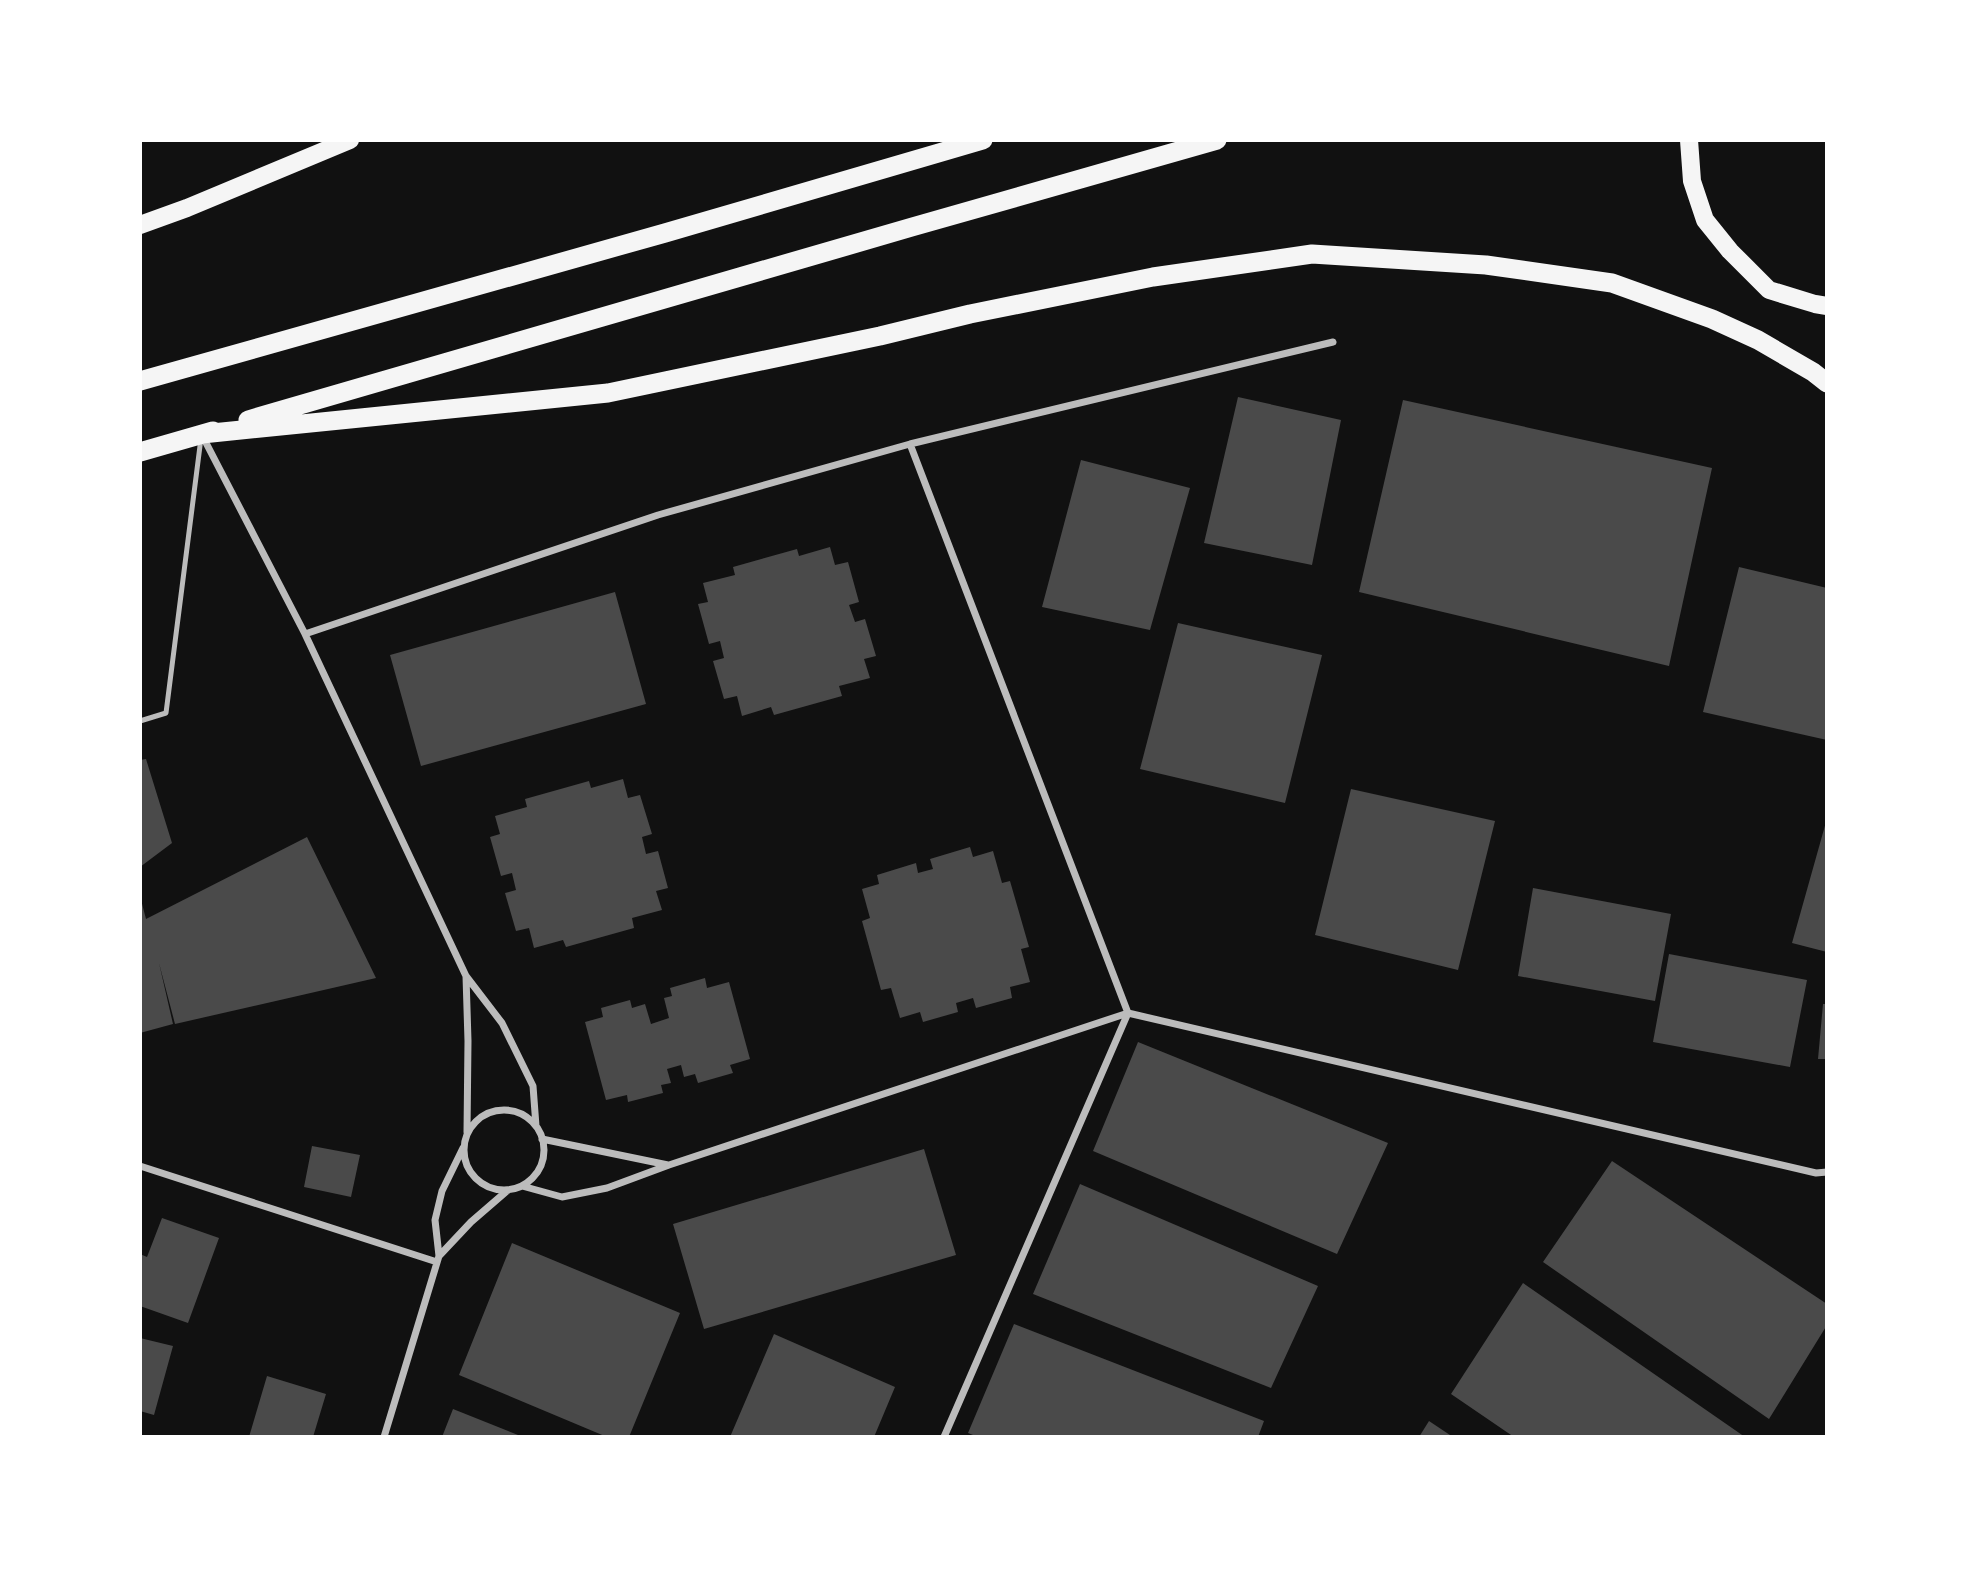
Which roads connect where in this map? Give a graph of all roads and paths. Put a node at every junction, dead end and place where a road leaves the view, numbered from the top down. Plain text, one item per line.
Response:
1 (350, 140) edge
2 (983, 140) edge
3 (1217, 140) edge
4 (1689, 140) edge
5 (140, 225) edge
6 (1827, 306) edge
7 (1333, 342) dead end
8 (140, 381) edge
9 (1827, 383) edge
10 (202, 434) junction
11 (910, 444) junction
12 (140, 452) edge
13 (305, 634) junction
14 (140, 721) edge
15 (466, 976) junction
16 (1128, 1013) junction
17 (536, 1126) junction
18 (467, 1135) junction
19 (542, 1139) junction
20 (463, 1148) junction
21 (669, 1165) junction
22 (140, 1166) edge
23 (1827, 1171) edge
24 (522, 1186) junction
25 (508, 1190) junction
26 (438, 1259) junction
27 (384, 1437) edge
28 (944, 1437) edge

1 - 5 main road
2 - 8 highway
3 - 10 highway
4 - 6 main road
7 - 11 street
9 - 10 highway
10 - 12 highway
10 - 13 street
10 - 14 lane
11 - 13 street
11 - 16 street
13 - 15 street
15 - 17 street
15 - 18 street
16 - 21 street
16 - 23 street
16 - 28 street
17 - 18 street
17 - 19 street
18 - 20 street
19 - 21 street
19 - 24 street
20 - 25 street
20 - 26 street
21 - 24 street
22 - 26 street
24 - 25 street
25 - 26 street
26 - 27 street

